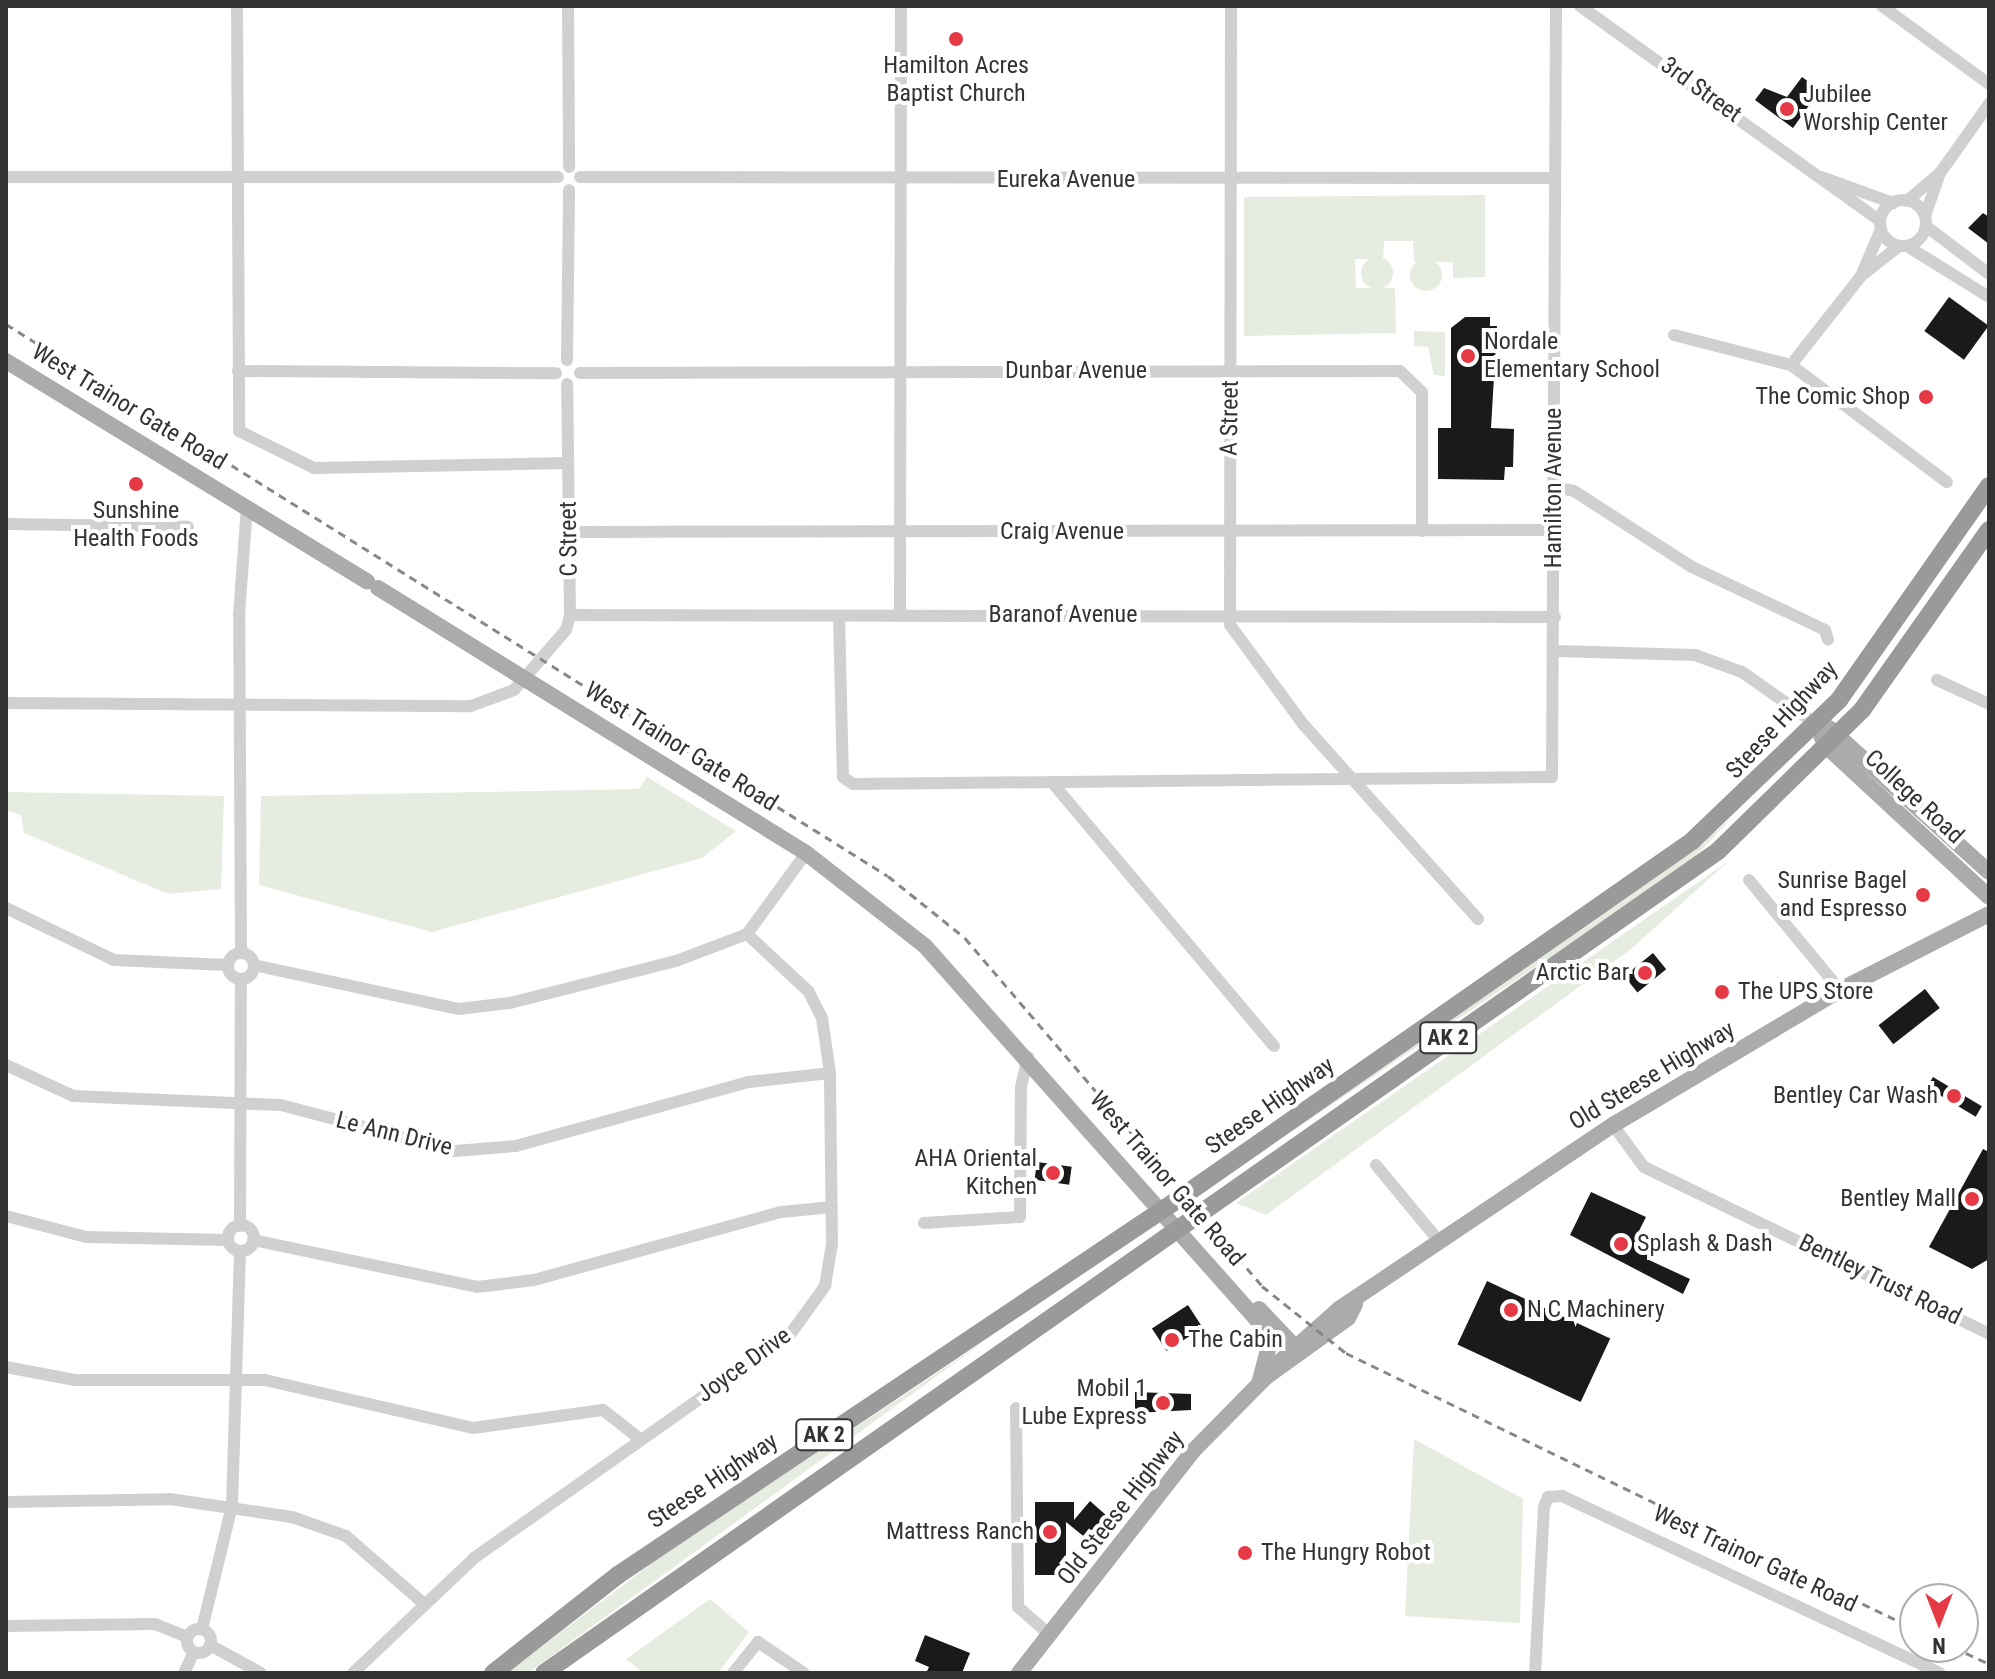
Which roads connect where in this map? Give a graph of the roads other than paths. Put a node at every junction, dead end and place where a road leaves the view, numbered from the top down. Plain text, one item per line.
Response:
1 (237, 6) edge
2 (568, 6) edge
3 (901, 6) edge
4 (1231, 6) edge
5 (1556, 6) edge
6 (1580, 6) edge
7 (1882, 6) edge
8 (1989, 84) edge
9 (1989, 104) edge
10 (569, 167) junction
11 (1940, 173) junction
12 (6, 177) edge
13 (558, 177) junction
14 (580, 177) junction
15 (1821, 177) junction
16 (1552, 178) junction
17 (235, 179) junction
18 (898, 179) junction
19 (1229, 180) junction
20 (569, 190) junction
21 (1900, 202) junction
22 (1926, 221) junction
23 (1880, 225) junction
24 (1903, 246) junction
25 (1989, 274) edge
26 (1861, 276) junction
27 (1989, 297) edge
28 (1674, 335) dead end
29 (567, 360) junction
30 (6, 361) edge
31 (1791, 365) junction
32 (900, 369) junction
33 (238, 371) junction
34 (1230, 371) junction
35 (556, 373) junction
36 (580, 373) junction
37 (567, 384) junction
38 (568, 463) junction
39 (1947, 482) dead end
40 (1989, 486) edge
41 (1554, 487) junction
42 (247, 506) junction
43 (6, 524) edge
44 (188, 527) dead end
45 (1554, 530) junction
46 (1989, 530) edge
47 (1229, 531) junction
48 (1422, 531) junction
49 (569, 532) junction
50 (901, 532) junction
51 (570, 615) junction
52 (900, 615) junction
53 (1228, 615) junction
54 (839, 616) junction
55 (1555, 617) junction
56 (1828, 640) dead end
57 (1556, 651) junction
58 (527, 680) junction
59 (1937, 680) dead end
60 (6, 703) edge
61 (1989, 704) edge
62 (240, 709) junction
63 (1816, 724) junction
64 (1840, 732) junction
65 (1826, 746) junction
66 (1357, 783) junction
67 (1055, 786) junction
68 (806, 853) junction
69 (1989, 872) edge
70 (1749, 880) dead end
71 (1989, 897) edge
72 (6, 908) edge
73 (1989, 914) edge
74 (1478, 919) dead end
75 (747, 934) junction
76 (241, 953) junction
77 (227, 965) junction
78 (254, 965) junction
79 (241, 979) junction
80 (1840, 990) junction
81 (1274, 1046) dead end
82 (1028, 1057) junction
83 (6, 1065) edge
84 (830, 1073) junction
85 (241, 1103) junction
86 (1613, 1125) junction
87 (1376, 1165) dead end
88 (832, 1207) junction
89 (1163, 1209) junction
90 (6, 1216) edge
91 (924, 1223) dead end
92 (1177, 1225) junction
93 (240, 1226) junction
94 (228, 1240) junction
95 (253, 1240) junction
96 (1438, 1240) junction
97 (240, 1251) junction
98 (1235, 1292) junction
99 (1355, 1304) junction
100 (1989, 1334) edge
101 (1293, 1345) junction
102 (6, 1367) edge
103 (239, 1379) junction
104 (1268, 1379) junction
105 (1016, 1408) dead end
106 (640, 1439) junction
107 (6, 1502) edge
108 (232, 1506) junction
109 (422, 1602) junction
110 (6, 1626) edge
111 (202, 1629) junction
112 (1050, 1635) junction
113 (188, 1637) junction
114 (210, 1645) junction
115 (194, 1652) junction
116 (184, 1673) edge
117 (261, 1673) edge
118 (353, 1673) edge
119 (493, 1673) edge
120 (544, 1673) edge
121 (733, 1673) edge
122 (804, 1673) edge
123 (1019, 1673) edge
124 (1535, 1673) edge
125 (1940, 1673) edge

1 - 17 street
2 - 10 street
3 - 18 street
4 - 19 street, A Street
5 - 16 street, Hamilton Avenue
6 - 15 street, 3rd Street
7 - 8 street
9 - 11 street
10 - 13 street
10 - 14 street
11 - 21 street
11 - 22 street
12 - 17 street
13 - 17 street
13 - 20 street
14 - 18 street, Eureka Avenue
14 - 20 street
15 - 21 street, 3rd Street
15 - 23 street, 3rd Street
16 - 19 street, Eureka Avenue
16 - 41 street, Hamilton Avenue
17 - 33 street
18 - 19 street, Eureka Avenue
18 - 32 street
19 - 34 street, A Street
20 - 29 street
21 - 22 street, 3rd Street
21 - 23 street
22 - 24 street
22 - 25 street
23 - 24 street, 3rd Street
23 - 26 street
24 - 26 street
24 - 27 street
26 - 31 street
28 - 31 street
29 - 35 street
29 - 36 street
30 - 42 main road, West Trainor Gate Road
31 - 39 street
32 - 34 street, Dunbar Avenue
32 - 36 street, Dunbar Avenue
32 - 50 street
33 - 35 street
33 - 38 street
34 - 47 street, A Street
34 - 48 street, Dunbar Avenue
35 - 37 street
36 - 37 street
37 - 38 street, C Street
38 - 49 street, C Street
40 - 63 highway, Steese Highway / AK 2
41 - 45 street, Hamilton Avenue
41 - 56 street
42 - 58 main road, West Trainor Gate Road
42 - 62 street
43 - 44 street
45 - 48 street, Craig Avenue
45 - 55 street, Hamilton Avenue
46 - 64 highway, Steese Highway / AK 2
47 - 48 street, Craig Avenue
47 - 50 street, Craig Avenue
47 - 53 street, A Street
49 - 50 street, Craig Avenue
49 - 51 street, C Street
50 - 52 street
51 - 54 street, Baranof Avenue
51 - 58 street
52 - 53 street, Baranof Avenue
52 - 54 street, Baranof Avenue
53 - 55 street, Baranof Avenue
53 - 66 street, A Street
54 - 67 street
55 - 57 street, Hamilton Avenue
57 - 63 street, College Road
57 - 66 street, Hamilton Avenue
58 - 62 street
58 - 68 main road, West Trainor Gate Road
59 - 61 street
60 - 62 street
62 - 76 street
63 - 64 main road, College Road
63 - 65 main road, College Road
63 - 89 highway, Steese Highway / AK 2
64 - 65 highway, Steese Highway / AK 2
64 - 69 main road, College Road
65 - 71 main road, College Road
65 - 92 highway, Steese Highway / AK 2
66 - 67 street
66 - 74 street, A Street
67 - 81 street
68 - 75 street
68 - 82 main road, West Trainor Gate Road
70 - 80 street
72 - 77 street
73 - 80 main road, Old Steese Highway
75 - 78 street
75 - 84 street, Joyce Drive
76 - 77 street
76 - 78 street
77 - 79 street
78 - 79 street
79 - 85 street
80 - 86 main road, Old Steese Highway
82 - 89 main road, West Trainor Gate Road
82 - 91 street
83 - 85 street, Le Ann Drive
84 - 85 street, Le Ann Drive
84 - 88 street, Joyce Drive
85 - 93 street
86 - 96 main road, Old Steese Highway
86 - 100 street, Bentley Trust Road
87 - 96 street
88 - 95 street
88 - 106 street, Joyce Drive
89 - 92 main road, West Trainor Gate Road
89 - 119 highway, Steese Highway / AK 2
90 - 94 street
92 - 98 main road, West Trainor Gate Road
92 - 120 highway, Steese Highway / AK 2
93 - 94 street
93 - 95 street
94 - 97 street
95 - 97 street
96 - 99 main road, Old Steese Highway
97 - 103 street
98 - 101 main road, West Trainor Gate Road
98 - 104 main road, West Trainor Gate Road
99 - 101 main road, Old Steese Highway
99 - 104 main road, Old Steese Highway
101 - 104 main road
102 - 103 street
103 - 106 street
103 - 108 street
104 - 112 main road, Old Steese Highway
105 - 112 street
106 - 109 street, Joyce Drive
107 - 108 street
108 - 109 street
108 - 111 street
109 - 118 street, Joyce Drive
110 - 113 street
111 - 113 street
111 - 114 street
112 - 123 main road, Old Steese Highway
113 - 115 street
114 - 115 street
114 - 117 street
115 - 116 street
121 - 122 street
124 - 125 street, West Trainor Gate Road

